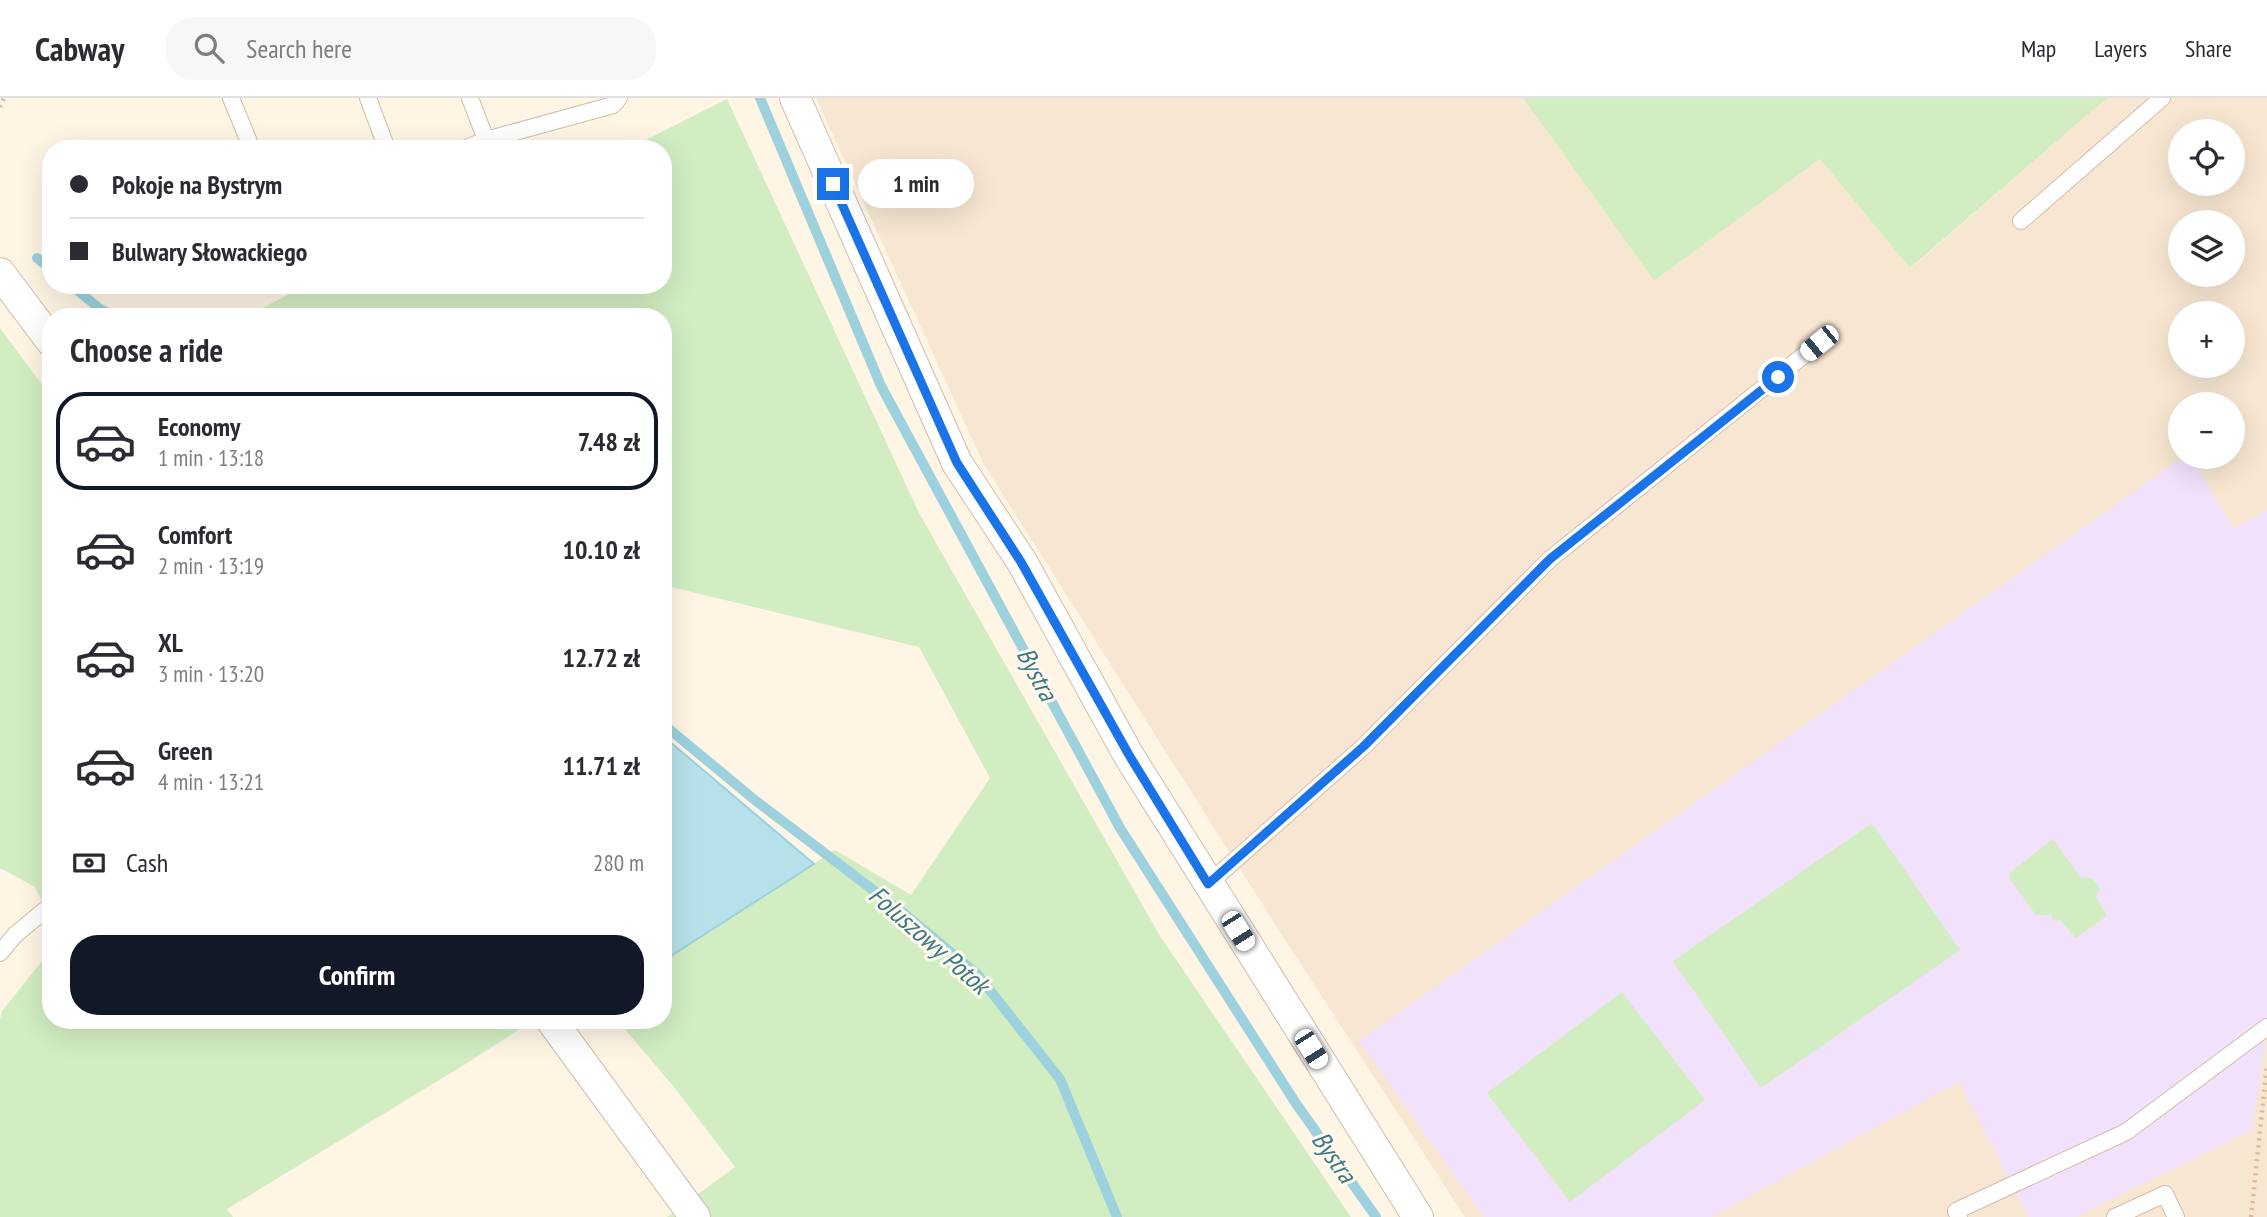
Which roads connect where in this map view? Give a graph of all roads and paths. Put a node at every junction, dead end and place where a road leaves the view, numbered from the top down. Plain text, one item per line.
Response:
1 (4, 98) edge
2 (231, 98) edge
3 (368, 98) edge
4 (470, 98) edge
5 (619, 98) edge
6 (795, 98) edge
7 (2162, 98) edge
8 (0, 107) edge
9 (248, 140) edge
10 (384, 140) edge
11 (486, 140) edge
12 (490, 140) edge
13 (2021, 221) dead end
14 (0, 273) edge
15 (42, 329) edge
16 (1819, 343) dead end
17 (1208, 884) junction
18 (42, 912) edge
19 (0, 953) edge
20 (2267, 1027) edge
21 (558, 1029) edge
22 (2267, 1065) edge
23 (1953, 1215) edge
24 (695, 1217) edge
25 (1418, 1217) edge
26 (2115, 1217) edge
27 (2176, 1217) edge
28 (2251, 1217) edge

1 - 8 path
2 - 9 lane
3 - 10 lane
4 - 11 lane
5 - 12 lane
6 - 17 street
7 - 13 lane
14 - 15 street
16 - 17 lane
17 - 25 street
18 - 19 lane
20 - 23 lane
21 - 24 street
22 - 28 path
26 - 27 lane

